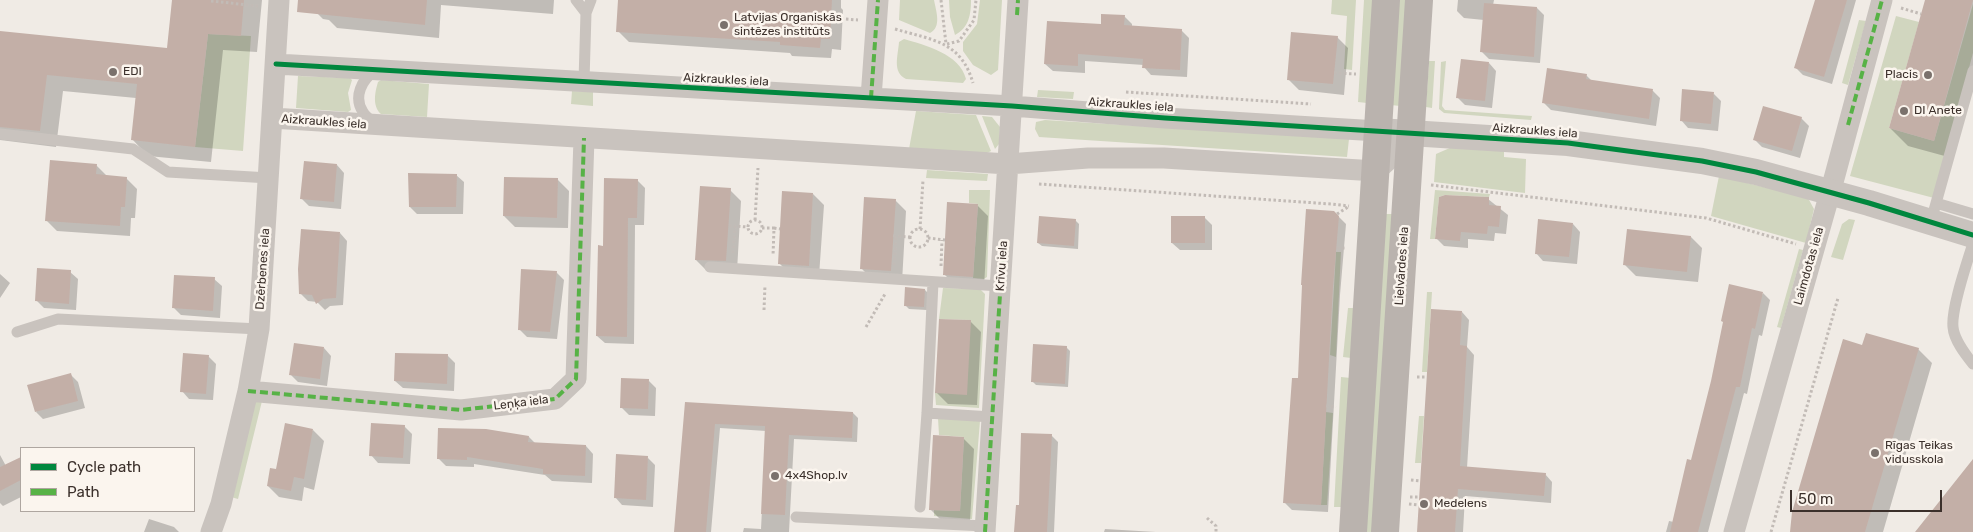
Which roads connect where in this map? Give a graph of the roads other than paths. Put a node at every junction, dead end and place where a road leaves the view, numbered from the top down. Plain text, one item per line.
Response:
1 (576, 0) edge
2 (591, 0) edge
3 (878, 0) edge
4 (1018, 0) edge
5 (1386, 0) edge
6 (1419, 0) edge
7 (1882, 0) edge
8 (271, 3) edge
9 (586, 13) junction
10 (276, 64) junction
11 (377, 70) junction
12 (1973, 71) edge
13 (584, 81) junction
14 (871, 98) junction
15 (1012, 106) junction
16 (272, 118) junction
17 (376, 126) junction
18 (1378, 131) junction
19 (1410, 133) junction
20 (0, 134) edge
21 (584, 138) junction
22 (1008, 164) junction
23 (1376, 171) junction
24 (268, 178) junction
25 (1830, 192) junction
26 (1934, 212) junction
27 (1973, 214) edge
28 (1973, 235) edge
29 (1973, 243) edge
30 (710, 267) dead end
31 (936, 282) junction
32 (1000, 286) junction
33 (259, 329) junction
34 (18, 332) dead end
35 (1973, 364) edge
36 (248, 391) junction
37 (927, 413) junction
38 (992, 417) junction
39 (920, 507) dead end
40 (796, 516) dead end
41 (985, 529) edge
42 (211, 532) edge
43 (1353, 532) edge
44 (1385, 532) edge
45 (1734, 532) edge

1 - 9 lane
2 - 9 lane
3 - 14 street
4 - 15 street, Krīvu iela
5 - 18 main road
6 - 19 main road, Lielvārdes iela
7 - 25 street, Laimdotas iela
8 - 10 street, Dzērbenes iela
9 - 13 lane
10 - 11 street, Aizkraukles iela
10 - 16 street, Dzērbenes iela
11 - 13 street, Aizkraukles iela
11 - 17 lane, Aizkraukles iela
12 - 26 lane
13 - 14 street, Aizkraukles iela
14 - 15 street, Aizkraukles iela
15 - 18 street, Aizkraukles iela
15 - 22 street, Krīvu iela
16 - 17 street, Aizkraukles iela
16 - 24 street, Dzērbenes iela
17 - 21 street, Aizkraukles iela
18 - 19 street, Aizkraukles iela
18 - 23 main road
19 - 23 street
19 - 25 street, Aizkraukles iela
19 - 44 main road, Lielvārdes iela
20 - 24 lane
21 - 22 street, Aizkraukles iela
21 - 36 street, Leņķa iela
22 - 23 street, Aizkraukles iela
22 - 32 street, Krīvu iela
23 - 43 main road
24 - 33 street, Dzērbenes iela
25 - 26 street, Aizkraukles iela
25 - 45 street, Laimdotas iela
26 - 27 lane
26 - 28 street, Aizkraukles iela
29 - 35 lane
30 - 31 lane
31 - 32 lane
31 - 37 lane
32 - 38 street, Krīvu iela
33 - 34 lane
33 - 36 street, Dzērbenes iela
36 - 42 street, Dzērbenes iela
37 - 38 lane
37 - 39 lane
38 - 41 street, Krīvu iela
40 - 41 lane

